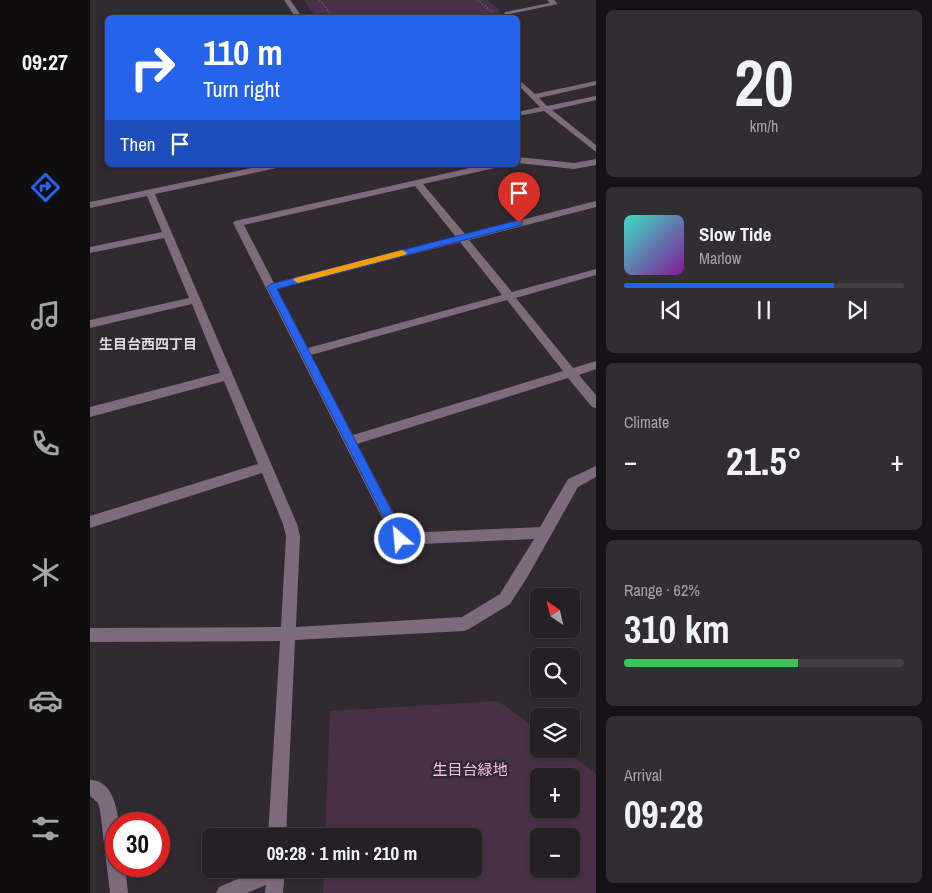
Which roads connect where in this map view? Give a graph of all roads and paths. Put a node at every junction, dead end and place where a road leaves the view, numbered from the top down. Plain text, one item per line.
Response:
1 (287, 0) edge
2 (320, 0) edge
3 (478, 0) edge
4 (550, 0) edge
5 (298, 15) edge
6 (332, 15) edge
7 (492, 15) edge
8 (507, 15) edge
9 (520, 83) edge
10 (596, 83) edge
11 (532, 96) junction
12 (596, 98) edge
13 (546, 109) junction
14 (520, 114) edge
15 (596, 149) edge
16 (520, 160) edge
17 (596, 162) edge
18 (268, 167) edge
19 (486, 167) edge
20 (418, 183) junction
21 (150, 193) junction
22 (596, 204) edge
23 (90, 205) edge
24 (167, 234) junction
25 (462, 237) junction
26 (90, 250) edge
27 (596, 272) edge
28 (271, 287) junction
29 (509, 296) junction
30 (195, 300) junction
31 (90, 324) edge
32 (306, 353) junction
33 (596, 365) edge
34 (571, 373) junction
35 (226, 376) junction
36 (596, 404) edge
37 (90, 412) edge
38 (350, 441) junction
39 (266, 467) junction
40 (596, 471) edge
41 (90, 522) edge
42 (544, 533) junction
43 (287, 634) junction
44 (90, 636) edge
45 (90, 788) edge
46 (277, 828) edge
47 (258, 878) edge
48 (275, 878) edge
49 (119, 893) edge
50 (225, 893) edge
51 (274, 893) edge

1 - 5 street
2 - 6 path
3 - 7 path
4 - 8 street
9 - 11 street
10 - 11 street
11 - 13 street
12 - 13 street
13 - 14 street
13 - 15 street
16 - 17 street
18 - 21 street
19 - 20 street
20 - 25 street
20 - 28 street
21 - 23 street
21 - 24 street
22 - 25 street
24 - 26 street
24 - 30 street
25 - 28 street
25 - 29 street
27 - 29 street
28 - 32 street
29 - 32 street
29 - 34 street
30 - 31 street
30 - 35 street
32 - 38 street
33 - 34 street
34 - 36 street
34 - 38 street
35 - 37 street
35 - 39 street
38 - 42 street
39 - 41 street
39 - 43 street
40 - 42 street
42 - 43 street
43 - 44 street
43 - 46 street
45 - 49 street
47 - 50 street
48 - 51 street

